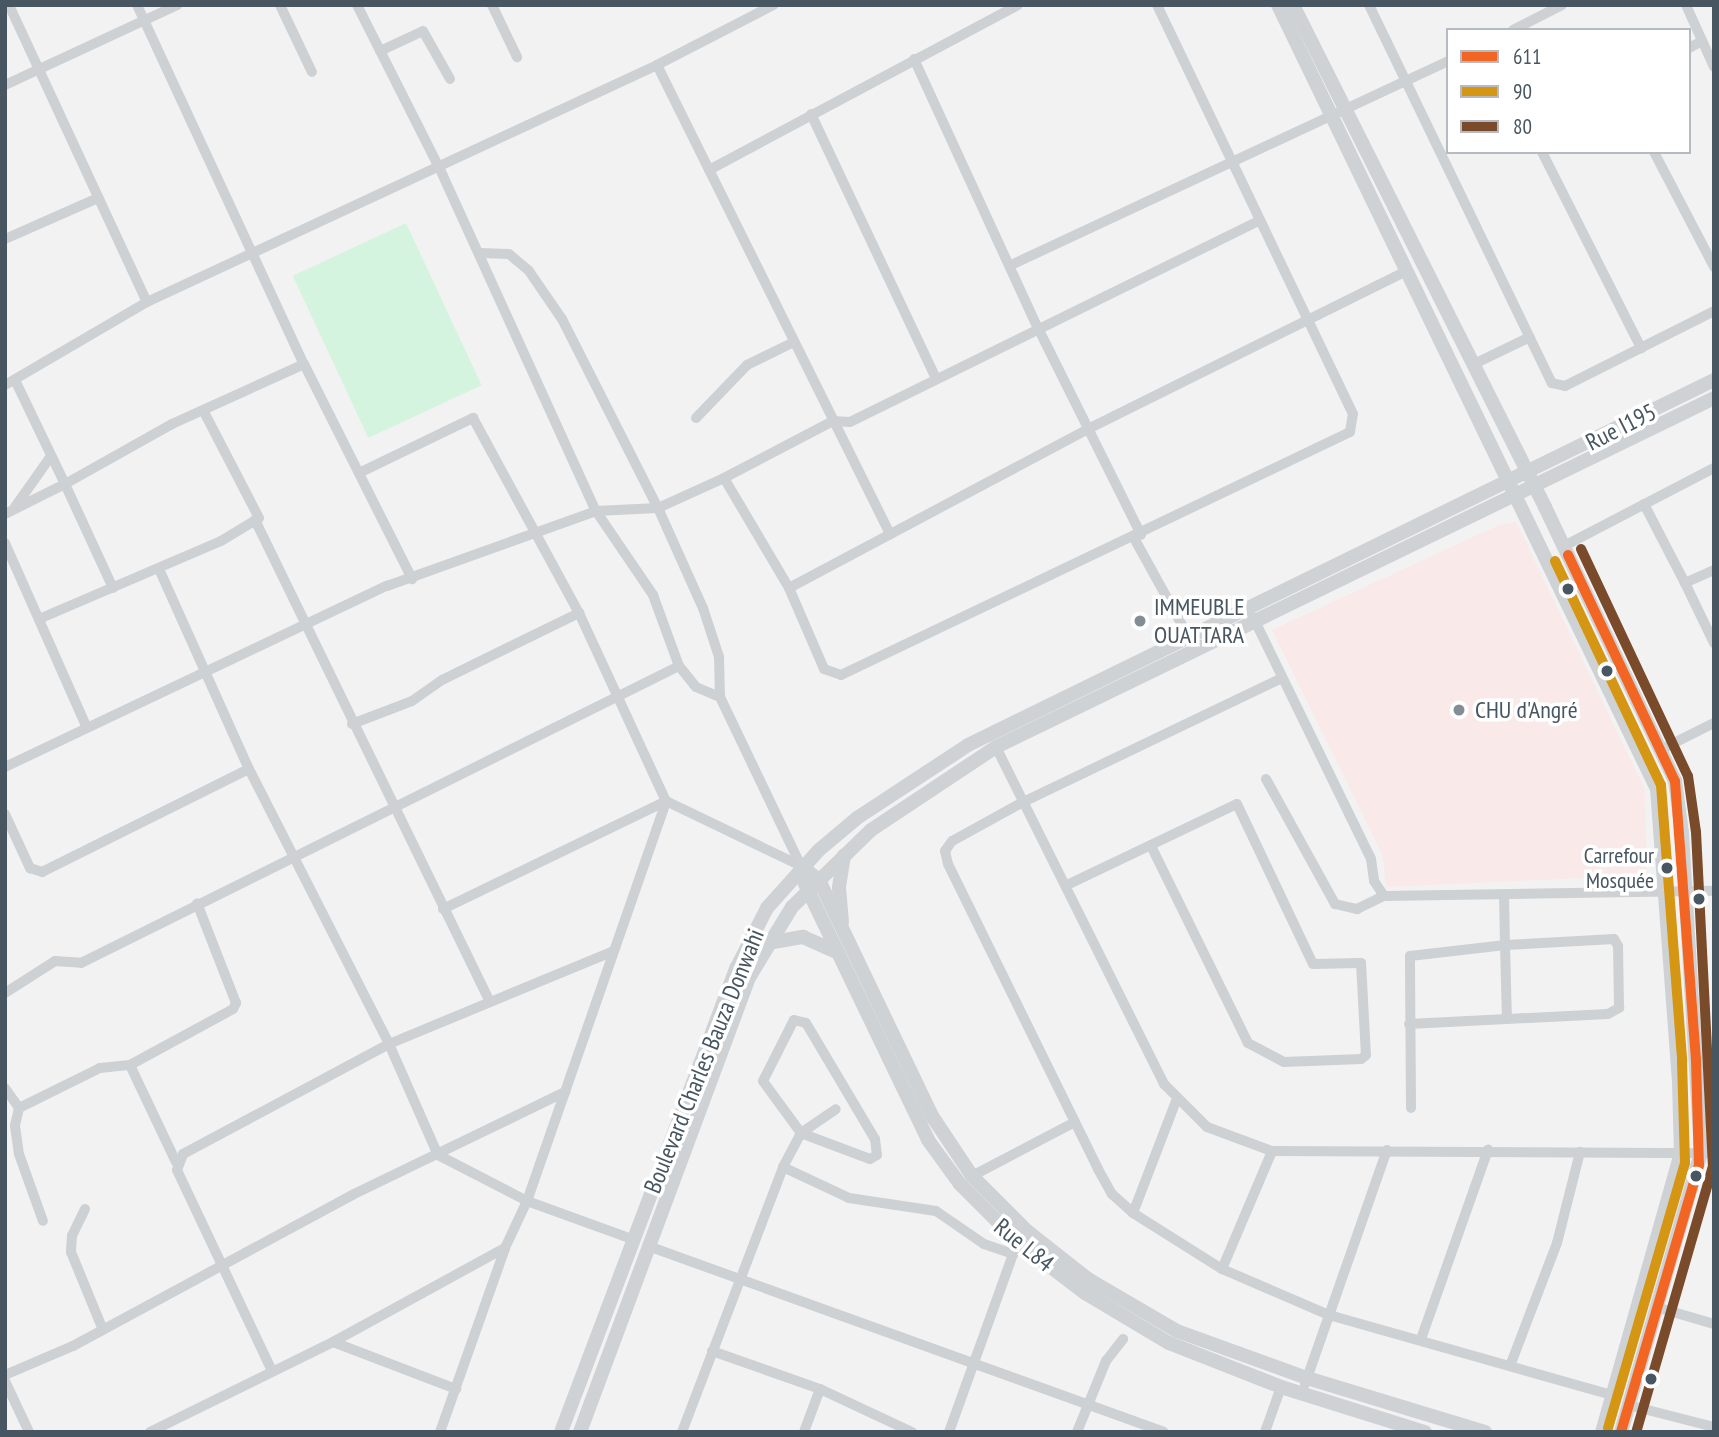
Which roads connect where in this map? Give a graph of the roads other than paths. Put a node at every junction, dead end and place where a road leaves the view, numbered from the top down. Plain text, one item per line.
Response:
1 (9, 5) edge
2 (137, 5) edge
3 (177, 5) edge
4 (280, 5) edge
5 (357, 5) edge
6 (492, 5) edge
7 (774, 5) edge
8 (1018, 5) edge
9 (1157, 5) edge
10 (1278, 5) edge
11 (1293, 5) edge
12 (1369, 5) edge
13 (1562, 5) edge
14 (1686, 5) edge
15 (145, 23) junction
16 (1517, 28) edge
17 (1702, 41) junction
18 (1691, 47) edge
19 (380, 51) junction
20 (517, 57) dead end
21 (914, 59) junction
22 (1446, 62) edge
23 (657, 65) junction
24 (39, 67) junction
25 (1714, 67) edge
26 (312, 72) dead end
27 (450, 79) dead end
28 (1403, 82) junction
29 (5, 85) edge
30 (1338, 111) junction
31 (811, 114) junction
32 (1543, 154) edge
33 (1655, 154) edge
34 (1232, 159) junction
35 (439, 167) junction
36 (709, 170) junction
37 (99, 198) junction
38 (1258, 221) junction
39 (5, 239) edge
40 (253, 250) junction
41 (479, 253) junction
42 (1011, 265) junction
43 (1714, 267) edge
44 (1406, 271) junction
45 (147, 302) junction
46 (1714, 311) edge
47 (1305, 321) junction
48 (1038, 328) junction
49 (1530, 337) junction
50 (794, 342) junction
51 (1641, 348) junction
52 (304, 364) junction
53 (1472, 365) junction
54 (936, 379) junction
55 (1714, 380) edge
56 (10, 382) edge
57 (1714, 398) edge
58 (204, 412) junction
59 (696, 418) dead end
60 (833, 421) junction
61 (1088, 429) junction
62 (51, 456) junction
63 (1714, 468) edge
64 (359, 473) junction
65 (724, 478) junction
66 (1531, 479) junction
67 (65, 484) junction
68 (1513, 489) junction
69 (1644, 504) junction
70 (658, 508) junction
71 (596, 511) junction
72 (9, 512) edge
73 (256, 520) junction
74 (538, 532) junction
75 (890, 534) junction
76 (1137, 537) junction
77 (5, 544) edge
78 (1564, 546) junction
79 (159, 569) junction
80 (1714, 570) edge
81 (412, 579) junction
82 (1685, 583) junction
83 (113, 588) junction
84 (789, 588) junction
85 (1248, 608) junction
86 (579, 613) junction
87 (39, 619) junction
88 (1255, 623) junction
89 (307, 625) junction
90 (1188, 636) junction
91 (1714, 643) edge
92 (679, 666) junction
93 (205, 671) junction
94 (1282, 678) junction
95 (620, 695) junction
96 (720, 697) junction
97 (1647, 718) junction
98 (1714, 723) edge
99 (352, 724) junction
100 (86, 726) junction
101 (1629, 727) junction
102 (996, 747) junction
103 (1662, 749) junction
104 (5, 767) edge
105 (249, 769) junction
106 (1266, 779) dead end
107 (666, 801) junction
108 (1023, 802) junction
109 (392, 809) junction
110 (5, 814) edge
111 (1151, 846) junction
112 (844, 855) junction
113 (295, 859) junction
114 (801, 866) junction
115 (819, 880) junction
116 (1068, 885) junction
117 (806, 891) junction
118 (1714, 891) edge
119 (1665, 892) junction
120 (1685, 892) junction
121 (1504, 895) junction
122 (1384, 896) junction
123 (197, 903) junction
124 (443, 909) junction
125 (768, 943) junction
126 (1505, 945) junction
127 (841, 947) junction
128 (614, 951) junction
129 (5, 993) edge
130 (490, 1002) junction
131 (1507, 1019) junction
132 (1409, 1024) junction
133 (389, 1044) junction
134 (131, 1065) junction
135 (5, 1088) edge
136 (565, 1092) junction
137 (1176, 1101) junction
138 (19, 1108) junction
139 (1411, 1108) dead end
140 (836, 1109) dead end
141 (1075, 1122) junction
142 (10, 1127) edge
143 (801, 1133) junction
144 (1387, 1150) junction
145 (1488, 1150) junction
146 (1272, 1151) junction
147 (1580, 1152) junction
148 (1681, 1153) junction
149 (1707, 1153) edge
150 (438, 1155) junction
151 (176, 1162) junction
152 (783, 1167) junction
153 (972, 1176) junction
154 (527, 1201) junction
155 (85, 1209) dead end
156 (1133, 1213) junction
157 (43, 1221) dead end
158 (632, 1240) junction
159 (648, 1247) junction
160 (505, 1248) junction
161 (1015, 1248) junction
162 (221, 1267) junction
163 (1222, 1269) junction
164 (738, 1277) junction
165 (1656, 1307) junction
166 (1329, 1315) junction
167 (1714, 1324) edge
168 (103, 1330) junction
169 (1123, 1339) dead end
170 (1421, 1339) junction
171 (333, 1342) junction
172 (712, 1351) junction
173 (974, 1361) junction
174 (1510, 1366) junction
175 (272, 1371) junction
176 (6, 1374) edge
177 (1307, 1378) junction
178 (1281, 1387) junction
179 (456, 1389) junction
180 (820, 1389) junction
181 (1301, 1393) junction
182 (1611, 1395) junction
183 (1628, 1405) junction
184 (1087, 1406) junction
185 (1714, 1427) edge
186 (151, 1431) edge
187 (29, 1432) edge
188 (440, 1432) edge
189 (561, 1432) edge
190 (580, 1432) edge
191 (682, 1432) edge
192 (804, 1432) edge
193 (912, 1432) edge
194 (949, 1432) edge
195 (1077, 1432) edge
196 (1164, 1432) edge
197 (1265, 1432) edge
198 (1424, 1432) edge
199 (1484, 1432) edge
200 (1602, 1432) edge
201 (1621, 1432) edge

1 - 24 street
2 - 15 street
3 - 15 street
4 - 26 street
5 - 19 street
6 - 20 street
7 - 23 street
8 - 21 street
9 - 34 street
10 - 30 main road
11 - 30 main road
12 - 28 street
13 - 16 street
14 - 17 street
15 - 24 street
15 - 40 street
17 - 18 street
17 - 25 street
19 - 27 street
19 - 35 street
21 - 31 street
21 - 42 street
22 - 28 street
23 - 35 street
23 - 36 street
24 - 29 street
24 - 37 street
28 - 30 street
28 - 49 street
30 - 34 street
30 - 44 main road
30 - 53 main road
31 - 36 street
31 - 54 street
32 - 51 street
33 - 43 street
34 - 38 street
34 - 42 street
35 - 40 street
35 - 41 street
36 - 50 street
37 - 39 street
37 - 45 street
38 - 47 street
38 - 48 street
40 - 45 street
40 - 52 street
41 - 70 street
41 - 71 street
42 - 48 street
44 - 47 street
44 - 68 main road
45 - 56 street
46 - 51 street
47 - 61 street
47 - 76 street
48 - 54 street
48 - 61 street
49 - 51 street
49 - 53 street
50 - 59 street
50 - 60 street
52 - 58 street
52 - 64 street
53 - 66 main road
54 - 60 street
55 - 66 main road, Rue I195
56 - 62 street
57 - 66 main road, Rue I195
58 - 67 street
58 - 73 street
60 - 65 street
60 - 75 street
61 - 75 street
61 - 76 street
62 - 67 street
62 - 72 street
63 - 69 street
64 - 74 street
64 - 81 street
65 - 70 street
65 - 84 street
66 - 68 main road
66 - 78 main road
67 - 72 street
67 - 83 street
68 - 85 main road, Boulevard Charles Bauza Donwahi
68 - 88 main road, Boulevard Charles Bauza Donwahi
68 - 101 main road
69 - 78 street
69 - 82 street
70 - 71 street
70 - 96 street
71 - 74 street
71 - 92 street
73 - 79 street
73 - 89 street
74 - 81 street
74 - 86 street
75 - 84 street
76 - 84 street
76 - 90 street
77 - 87 street
78 - 97 main road
79 - 83 street
79 - 93 street
80 - 82 street
81 - 89 street
82 - 91 street
83 - 87 street
85 - 88 street
85 - 90 main road, Boulevard Charles Bauza Donwahi
86 - 95 street
86 - 99 street
87 - 100 street
88 - 94 street
88 - 102 main road, Boulevard Charles Bauza Donwahi
89 - 93 street
89 - 99 street
90 - 114 main road, Boulevard Charles Bauza Donwahi
92 - 95 street
92 - 96 street
93 - 100 street
93 - 105 street
94 - 108 street
94 - 122 street
95 - 107 street
95 - 109 street
96 - 114 street
97 - 101 main road
97 - 103 main road
98 - 103 street
99 - 109 street
100 - 104 street
101 - 119 main road
102 - 108 street
102 - 112 main road, Boulevard Charles Bauza Donwahi
103 - 120 main road
105 - 110 street
105 - 113 street
106 - 122 street
107 - 114 street
107 - 124 street
107 - 128 street
108 - 116 street
108 - 141 street
109 - 113 street
109 - 124 street
111 - 111 street
111 - 116 street
112 - 115 main road, Boulevard Charles Bauza Donwahi
112 - 127 main road
113 - 123 street
113 - 133 street
114 - 115 main road
114 - 117 main road, Rue L84
114 - 158 main road, Boulevard Charles Bauza Donwahi
115 - 117 main road, Boulevard Charles Bauza Donwahi
115 - 127 main road
116 - 137 street
117 - 125 main road, Boulevard Charles Bauza Donwahi
117 - 127 main road, Rue L84
118 - 120 street
119 - 120 street
119 - 121 street
119 - 148 main road
120 - 149 main road
121 - 122 street
121 - 126 street
123 - 129 street
123 - 134 street
124 - 130 street
125 - 127 main road
125 - 159 main road, Boulevard Charles Bauza Donwahi
126 - 131 street
126 - 131 street
126 - 132 street
127 - 153 main road
127 - 161 main road, Rue L84
128 - 130 street
128 - 136 street
130 - 133 street
131 - 132 street
132 - 139 street
133 - 150 street
133 - 151 street
134 - 138 street
134 - 151 street
135 - 138 street
136 - 150 street
136 - 154 street
137 - 146 street
137 - 156 street
138 - 142 street
140 - 143 street
141 - 153 street
141 - 156 street
142 - 157 street
143 - 143 street
143 - 152 street
144 - 145 street
144 - 146 street
144 - 166 street
145 - 147 street
145 - 170 street
146 - 163 street
147 - 148 street
147 - 174 street
148 - 149 street
148 - 182 main road
149 - 165 main road
150 - 154 street
150 - 162 street
151 - 162 street
152 - 161 street
152 - 164 street
153 - 177 main road
154 - 158 street
154 - 160 street
155 - 168 street
156 - 163 street
158 - 189 main road, Boulevard Charles Bauza Donwahi
159 - 164 street
159 - 190 main road, Boulevard Charles Bauza Donwahi
160 - 171 street
160 - 179 street
161 - 173 street
161 - 178 main road, Rue L84
162 - 168 street
162 - 175 street
163 - 166 street
164 - 172 street
164 - 173 street
165 - 167 street
165 - 183 main road
166 - 170 street
166 - 177 street
168 - 176 street
169 - 184 street
170 - 174 street
171 - 175 street
171 - 179 street
172 - 180 street
172 - 191 street
173 - 184 street
173 - 194 street
174 - 182 street
175 - 186 street
176 - 187 street
177 - 181 street
177 - 199 main road
178 - 181 main road, Rue L84
178 - 197 street
179 - 188 street
180 - 192 street
180 - 193 street
181 - 198 main road, Rue L84
182 - 200 main road
183 - 185 street
183 - 201 main road
184 - 195 street
184 - 196 street

